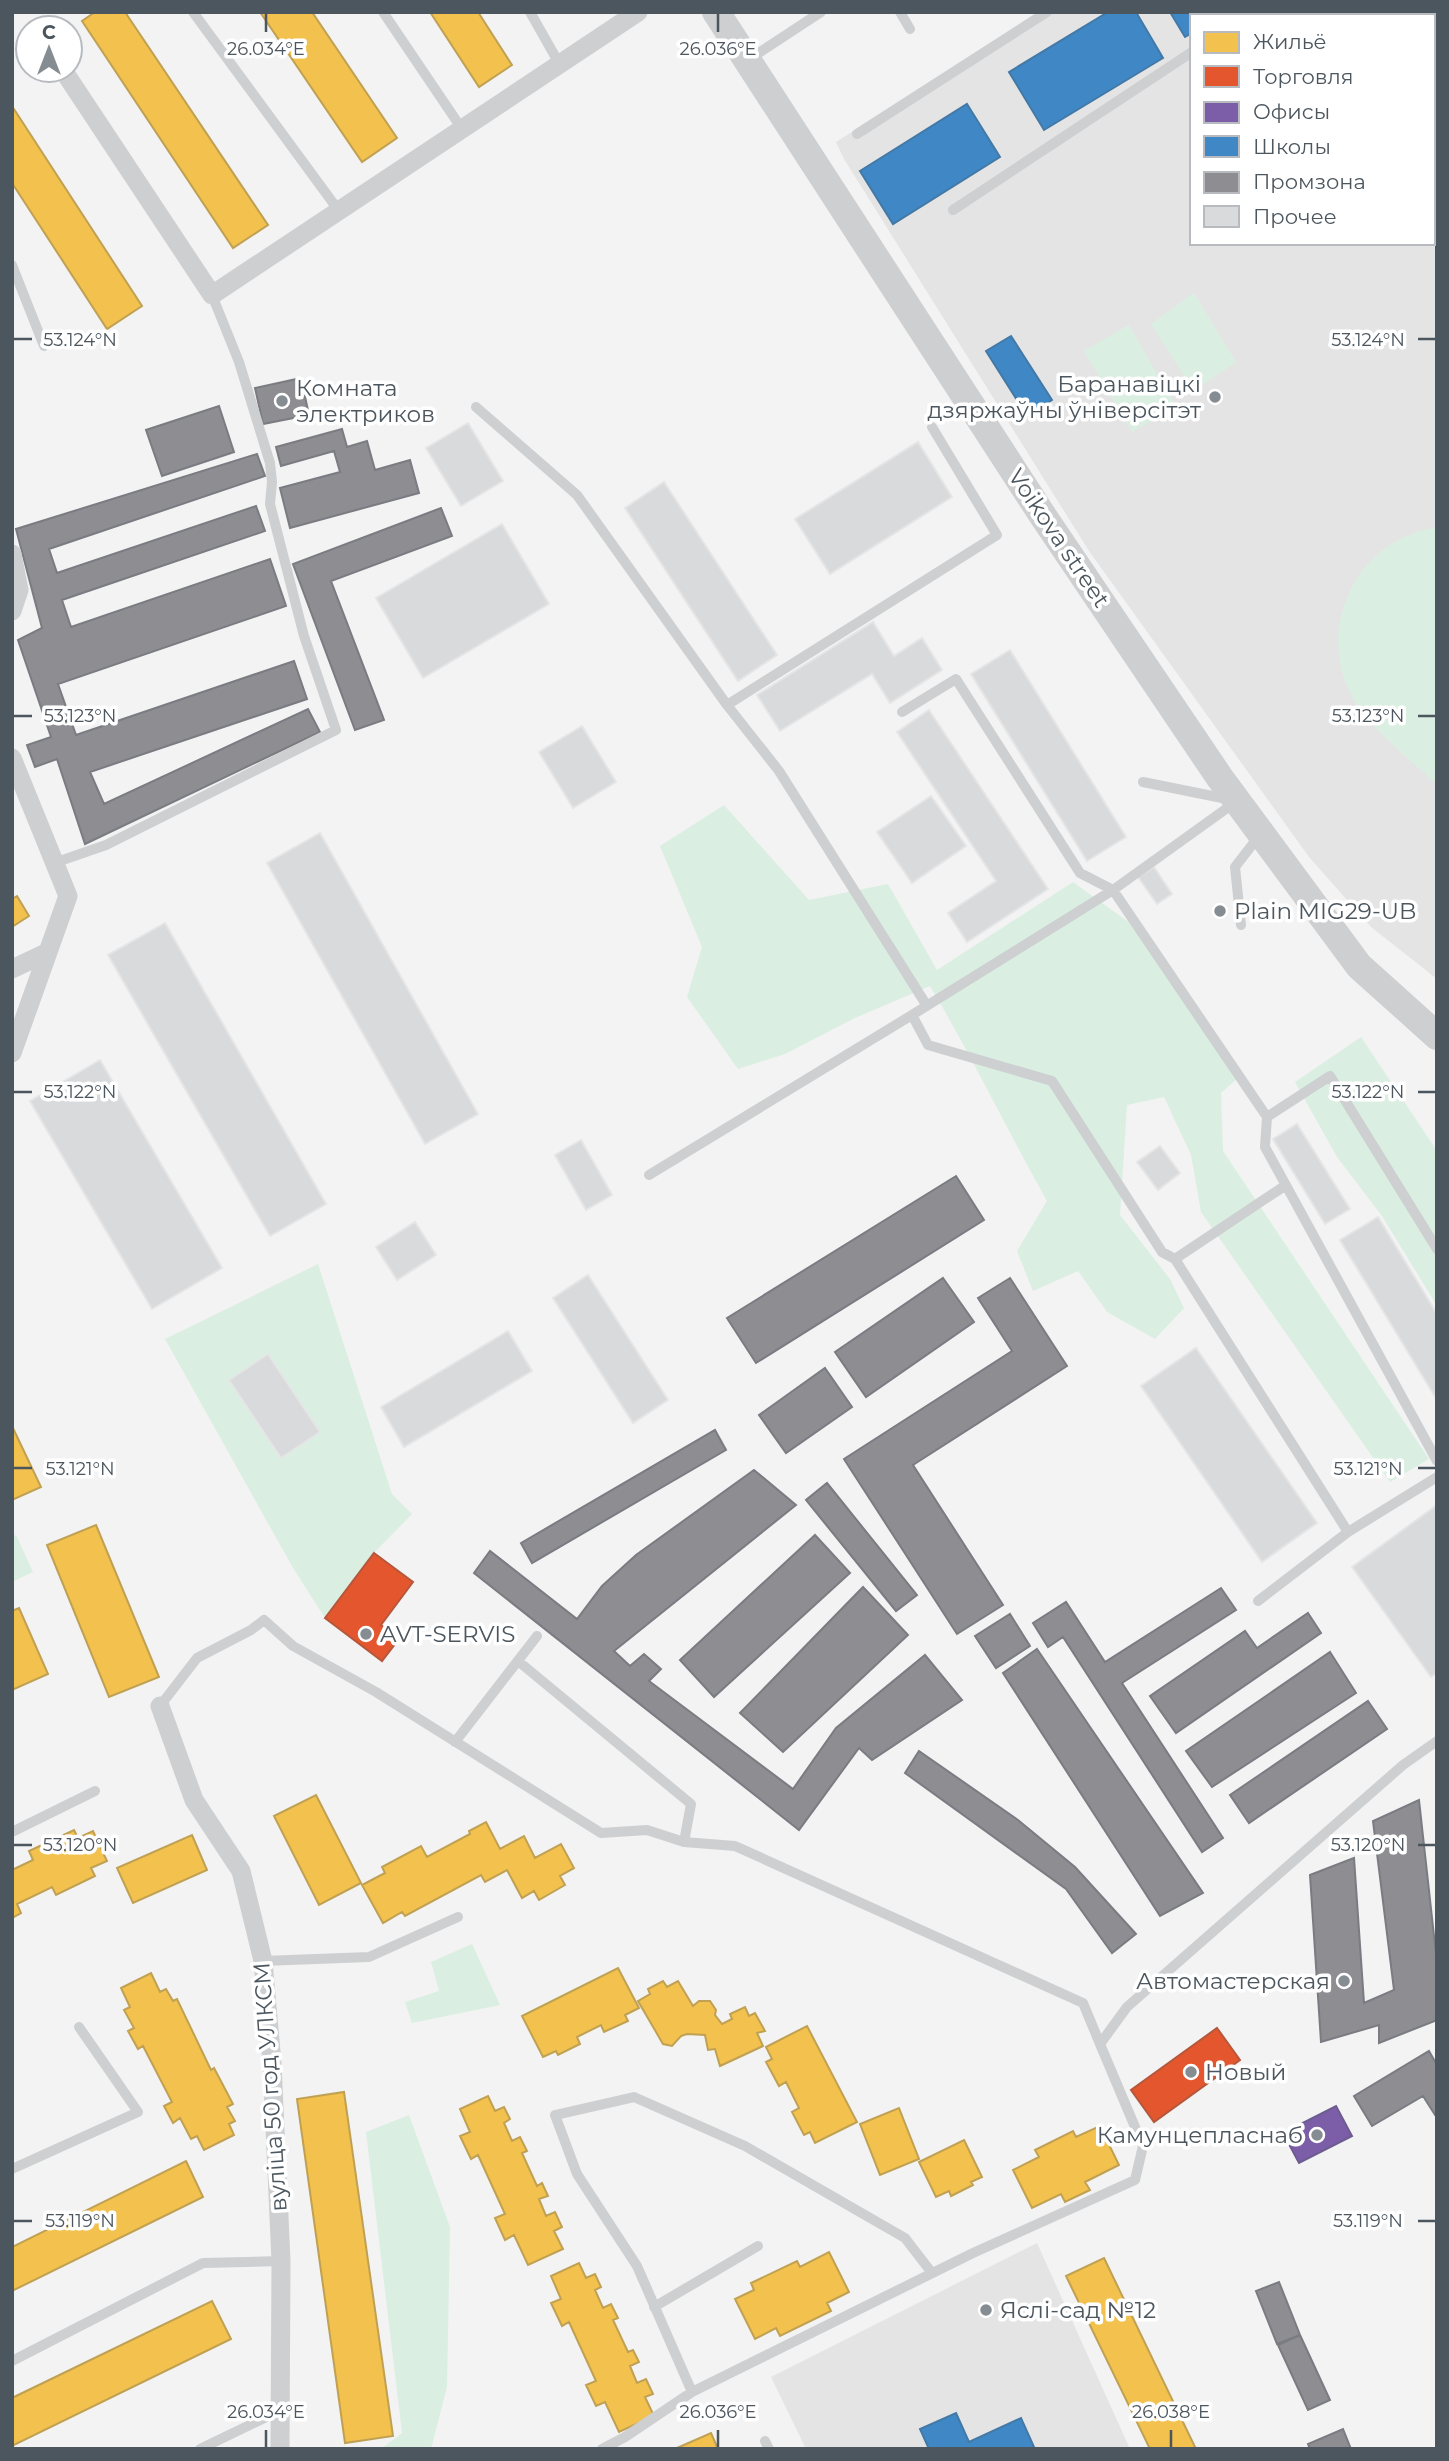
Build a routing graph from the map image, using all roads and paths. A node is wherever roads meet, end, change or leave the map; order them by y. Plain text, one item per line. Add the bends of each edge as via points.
1 (193, 12) edge
2 (383, 12) edge
3 (530, 12) edge
4 (638, 12) edge
5 (716, 12) edge
6 (821, 12) edge
7 (900, 12) edge
8 (1047, 12) edge
9 (910, 29) dead end
10 (1190, 53) edge
11 (748, 60) junction
12 (560, 65) junction
13 (72, 84) edge
14 (462, 130) junction
15 (857, 134) dead end
16 (953, 210) dead end
17 (339, 211) junction
18 (12, 265) edge
19 (212, 295) junction
20 (44, 346) dead end
21 (476, 407) dead end
22 (932, 427) dead end
23 (12, 554) edge
24 (16, 592) edge
25 (12, 611) edge
26 (727, 705) junction
27 (902, 712) dead end
28 (12, 758) edge
29 (1143, 782) dead end
30 (1237, 801) junction
31 (1262, 833) junction
32 (54, 863) junction
33 (1113, 890) junction
34 (1241, 925) dead end
35 (48, 952) junction
36 (12, 969) edge
37 (927, 1006) junction
38 (912, 1015) junction
39 (1437, 1036) edge
40 (12, 1053) edge
41 (1267, 1117) junction
42 (649, 1175) dead end
43 (1286, 1185) junction
44 (1437, 1249) edge
45 (1175, 1259) junction
46 (1437, 1461) edge
47 (1437, 1477) edge
48 (1348, 1532) junction
49 (1258, 1601) dead end
50 (537, 1636) dead end
51 (518, 1661) junction
52 (160, 1706) joint
53 (1437, 1741) edge
54 (455, 1742) junction
55 (94, 1791) dead end
56 (12, 1832) edge
57 (684, 1842) junction
58 (458, 1917) dead end
59 (263, 1961) junction
60 (79, 2027) dead end
61 (1100, 2044) junction
62 (12, 2169) edge
63 (758, 2246) dead end
64 (281, 2261) junction
65 (932, 2273) junction
66 (654, 2306) junction
67 (12, 2361) edge
68 (692, 2392) junction
69 (279, 2411) junction
70 (200, 2449) edge
71 (279, 2449) edge
72 (602, 2449) edge

1 - 17 lane
2 - 14 lane
3 - 12 lane
4 - 12 street
5 - 11 main road, Voikova street
6 - 11 lane
7 - 9 lane
8 - 15 lane
10 - 16 lane
11 - 30 main road, Voikova street via 1043,516
12 - 14 street
13 - 19 street
14 - 17 street
17 - 19 street
18 - 20 lane
19 - 32 lane via 239,362 270,463 270,504 304,636 336,730 106,845
21 - 26 lane via 577,495
22 - 26 lane via 996,535
23 - 24 street
24 - 25 street
26 - 37 lane via 779,771
27 - 33 lane via 956,678 1080,873
28 - 32 street
29 - 30 lane
30 - 31 main road, Voikova street
30 - 33 lane
31 - 34 lane via 1235,867
31 - 39 main road, Voikova street via 1359,966
32 - 35 street via 68,896
33 - 37 lane
33 - 41 lane
35 - 36 street
35 - 40 street
37 - 38 lane
38 - 42 lane
38 - 45 lane via 928,1045 1052,1081 1161,1252
41 - 43 lane via 1265,1147
41 - 44 lane via 1330,1076
43 - 45 lane
43 - 46 lane
45 - 48 lane
47 - 48 lane
48 - 49 lane
50 - 51 lane
51 - 54 lane
51 - 57 lane via 691,1804
52 - 54 lane via 197,1658 264,1620 293,1646
52 - 59 street, вуліца 50 год УЛКСМ via 194,1800 241,1871
53 - 61 lane via 1403,1765 1127,2007
54 - 57 lane via 601,1833 647,1830
55 - 56 lane
57 - 61 lane via 735,1846 1083,2003
58 - 59 lane via 369,1957
59 - 64 street, вуліца 50 год УЛКСМ
60 - 62 lane via 138,2112
61 - 65 lane via 1143,2146 1135,2180
63 - 66 lane
64 - 67 lane via 203,2263
64 - 69 street, вуліца 50 год УЛКСМ
65 - 66 lane via 905,2238 745,2146 634,2097 555,2115 577,2174 636,2266
65 - 68 lane
66 - 68 lane
68 - 72 lane
69 - 70 lane
69 - 71 street, вуліца 50 год УЛКСМ

